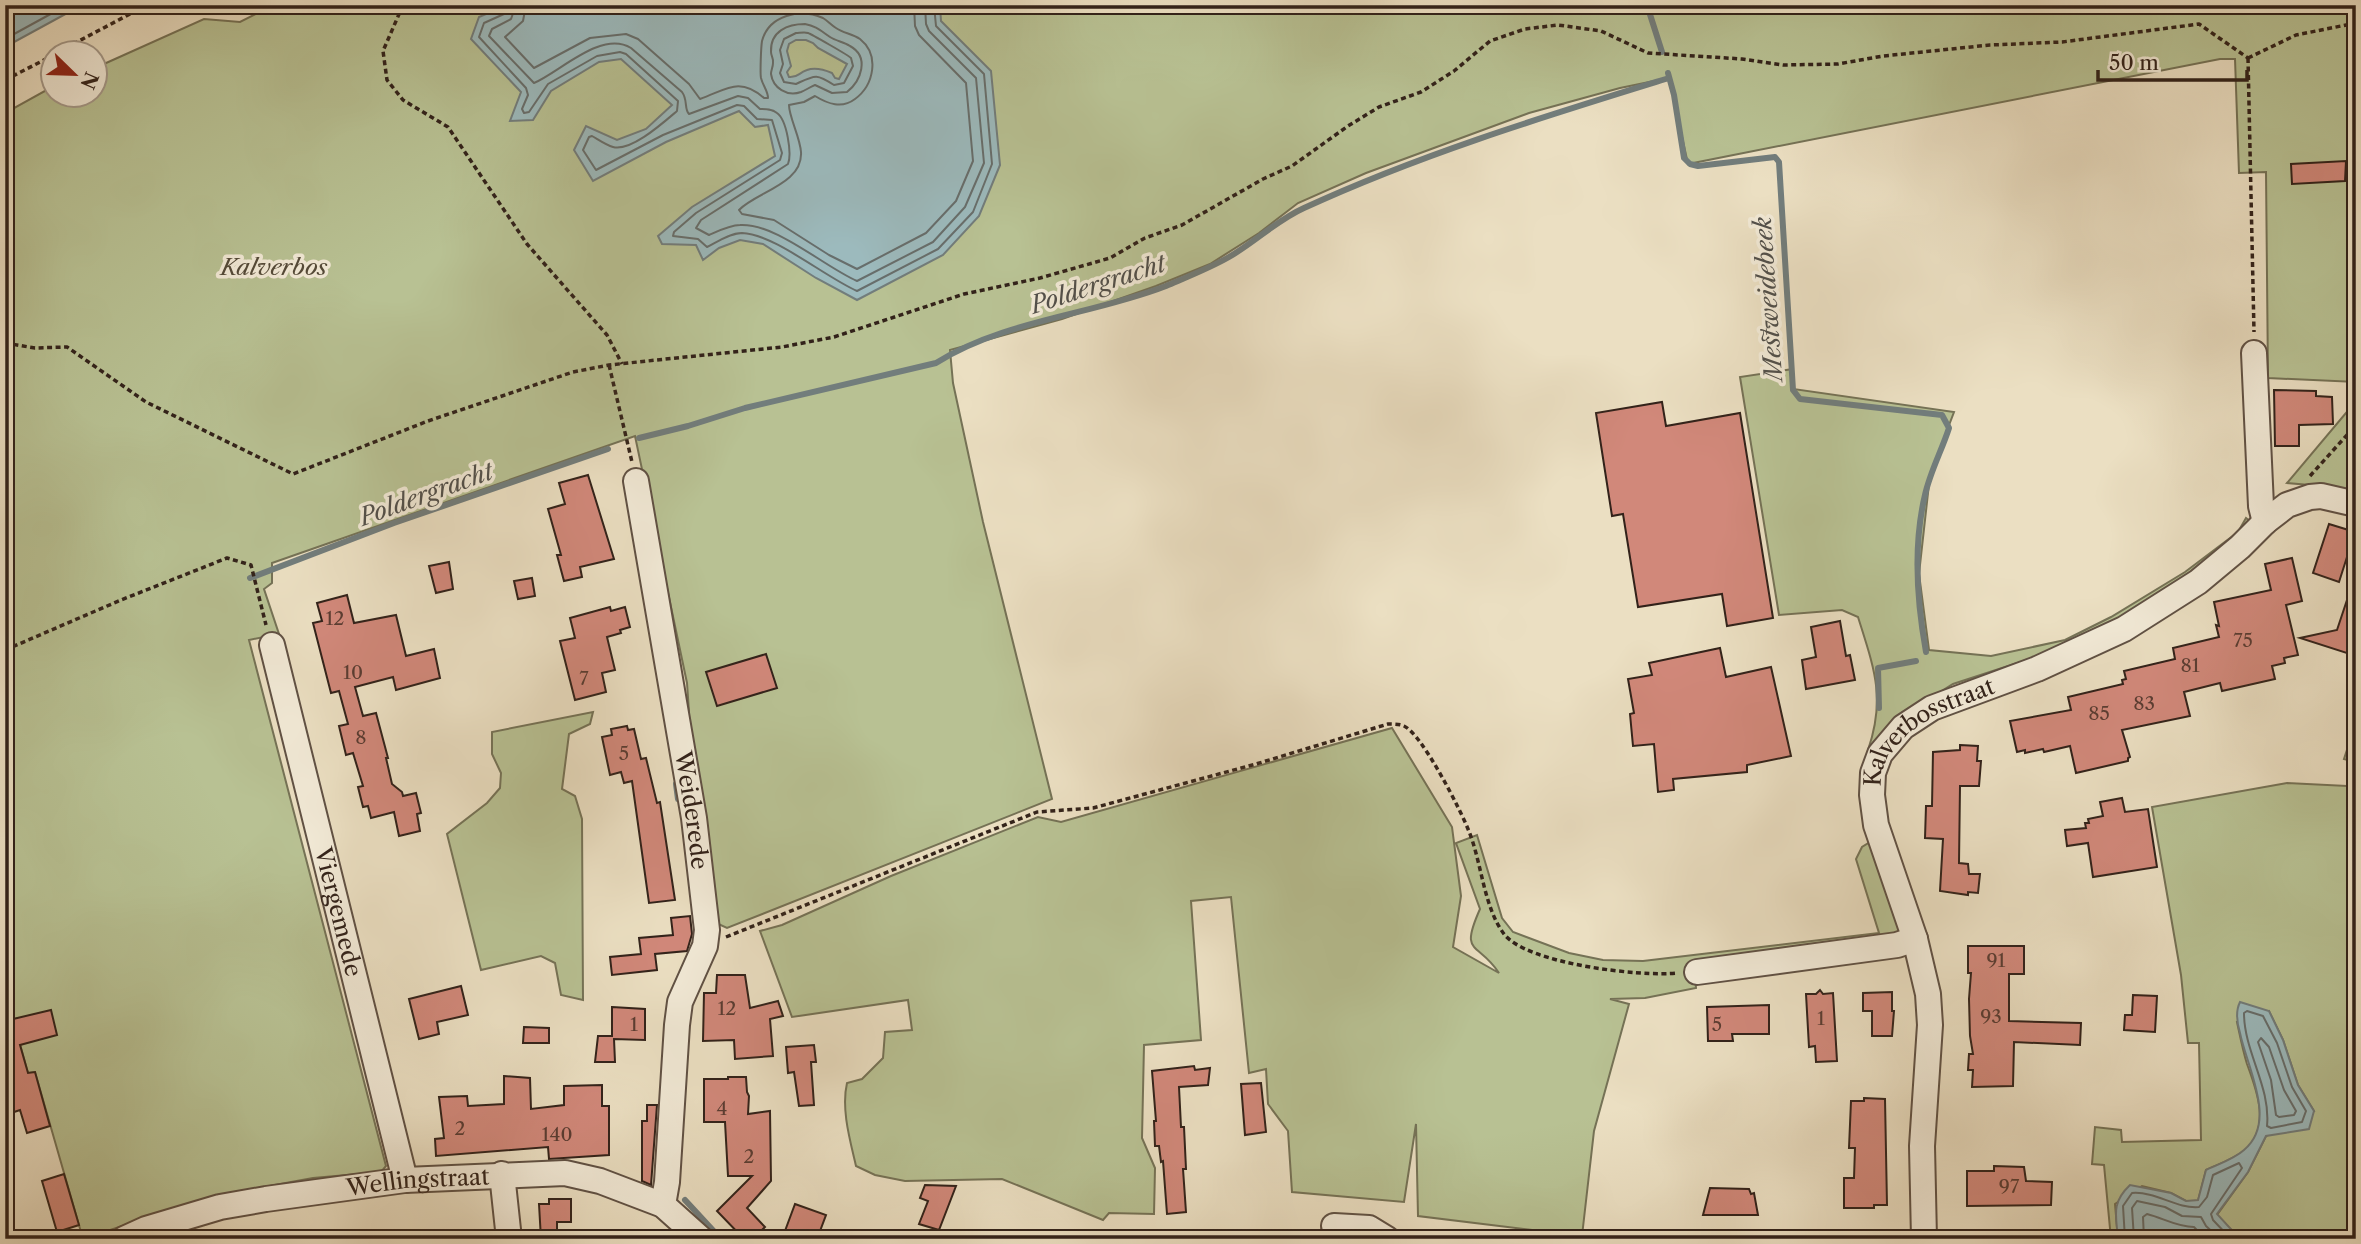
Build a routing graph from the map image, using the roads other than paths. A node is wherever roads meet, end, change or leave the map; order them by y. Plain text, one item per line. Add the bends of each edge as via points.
1 (2254, 353) road end
2 (636, 481) road end
3 (2356, 504) edge
4 (2265, 522) junction
5 (272, 645) road end
6 (1915, 939) junction
7 (1697, 972) road end
8 (502, 1174) junction
9 (405, 1180) junction
10 (663, 1205) junction
11 (1334, 1226) dead end
12 (124, 1239) edge
13 (509, 1239) edge
14 (701, 1239) edge
15 (1387, 1239) edge
16 (1924, 1239) edge

1 - 4 street
2 - 10 street, Weiderede via 694,818 707,930 705,946 680,1002
3 - 4 street, Kalverbosstraat via 2310,497 2287,505
4 - 6 street, Kalverbosstraat via 2198,582 2124,629 2037,669 1932,708 1903,727 1880,754 1873,773 1876,825
5 - 9 street, Viergemede
6 - 7 street
6 - 16 street, Kalverbosstraat via 1930,1025 1922,1146
8 - 9 street, Wellingstraat
8 - 10 street, Wellingstraat via 565,1173
8 - 13 street
9 - 12 street, Wellingstraat via 220,1207
10 - 14 street, Wellingstraat
11 - 15 street via 1369,1228

